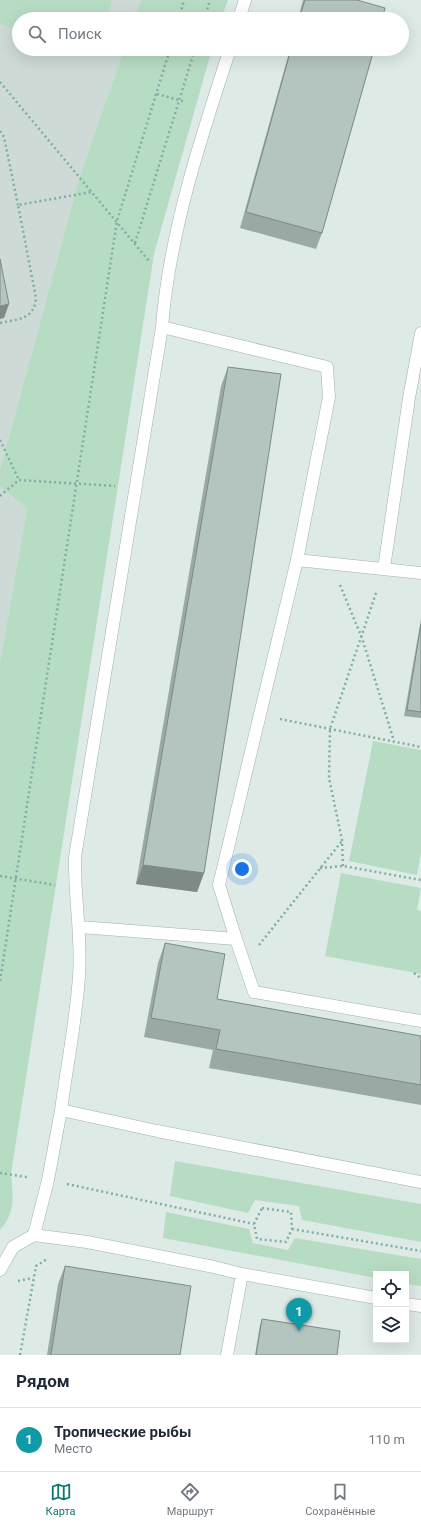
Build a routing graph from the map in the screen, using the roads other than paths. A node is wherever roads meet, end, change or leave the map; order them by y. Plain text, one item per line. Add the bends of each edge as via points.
1 (246, 0) edge
2 (242, 12) edge
3 (228, 56) edge
4 (162, 327) junction
5 (421, 333) edge
6 (297, 560) junction
7 (384, 568) junction
8 (421, 573) edge
9 (80, 927) junction
10 (236, 939) junction
11 (421, 1021) edge
12 (61, 1110) junction
13 (421, 1182) edge
14 (34, 1235) junction
15 (0, 1270) edge
16 (242, 1274) junction
17 (373, 1297) edge
18 (409, 1304) edge
19 (421, 1306) edge
20 (227, 1355) edge

1 - 2 lane
3 - 4 lane via 199,142 166,282
4 - 6 lane via 327,367 329,398
4 - 9 lane via 74,857 74,888
5 - 7 lane
6 - 7 lane
6 - 10 lane via 218,885
7 - 8 lane
9 - 10 lane
9 - 12 lane via 79,976
10 - 11 lane via 254,992
12 - 13 lane
12 - 14 lane via 48,1180
14 - 15 lane via 13,1247
14 - 16 lane via 94,1243 214,1266
16 - 17 lane
16 - 20 lane
18 - 19 lane

